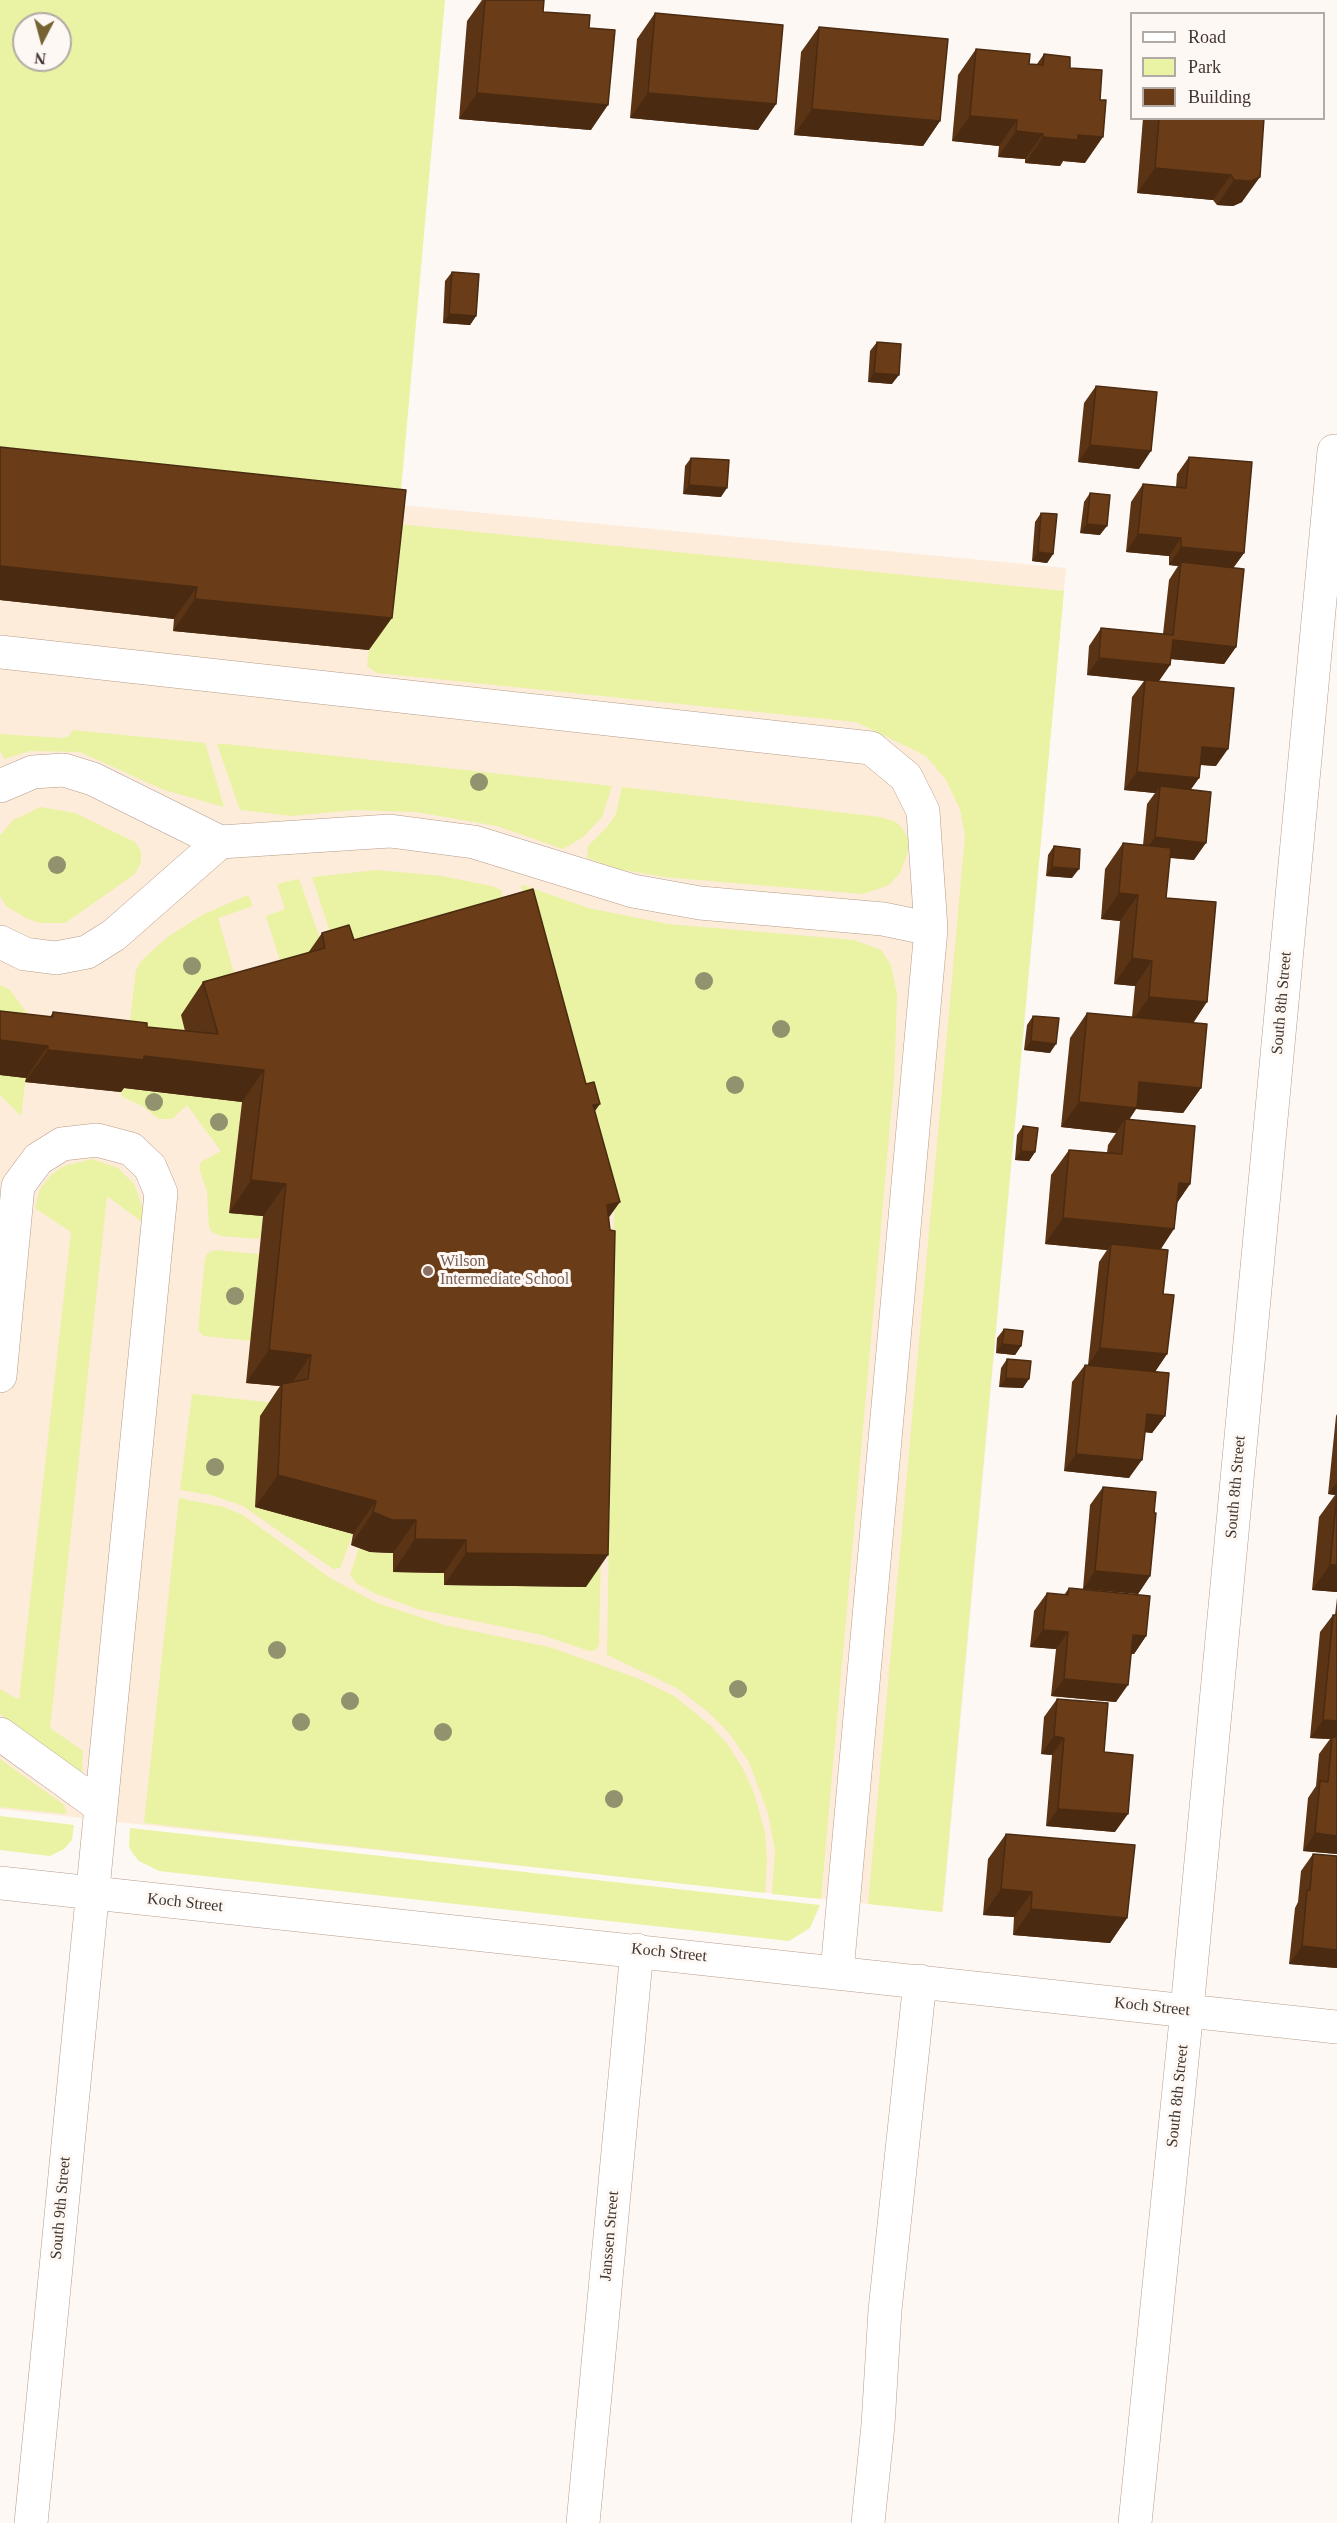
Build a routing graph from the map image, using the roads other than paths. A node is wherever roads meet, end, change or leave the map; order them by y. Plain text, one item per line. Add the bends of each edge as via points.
1 (1334, 451) dead end
2 (0, 652) edge
3 (0, 786) edge
4 (220, 842) junction
5 (931, 929) junction
6 (0, 942) edge
7 (0, 1376) edge
8 (0, 1734) edge
9 (100, 1806) junction
10 (0, 1883) edge
11 (91, 1893) junction
12 (637, 1950) junction
13 (837, 1972) junction
14 (920, 1981) junction
15 (1187, 2010) junction
16 (1337, 2027) edge
17 (31, 2523) edge
18 (583, 2523) edge
19 (868, 2523) edge
20 (1135, 2523) edge

1 - 15 street, South 8th Street
2 - 5 street via 871,748 906,777 923,811
3 - 4 street via 33,772 64,770 93,779
4 - 5 street via 390,831 474,842 633,891 700,903 883,919
4 - 6 street via 114,936 87,952 56,958 25,954
5 - 13 street
7 - 9 street, South 9th Street via 18,1186 38,1159 62,1144 97,1140 131,1149 150,1167 161,1193
8 - 9 street
9 - 11 street, South 9th Street
10 - 11 street, Koch Street
11 - 12 street, Koch Street
11 - 17 street, South 9th Street
12 - 13 street, Koch Street
12 - 18 street, Janssen Street
13 - 14 street, Koch Street
14 - 15 street, Koch Street
14 - 19 street via 885,2310
15 - 16 street, Koch Street
15 - 20 street, South 8th Street

